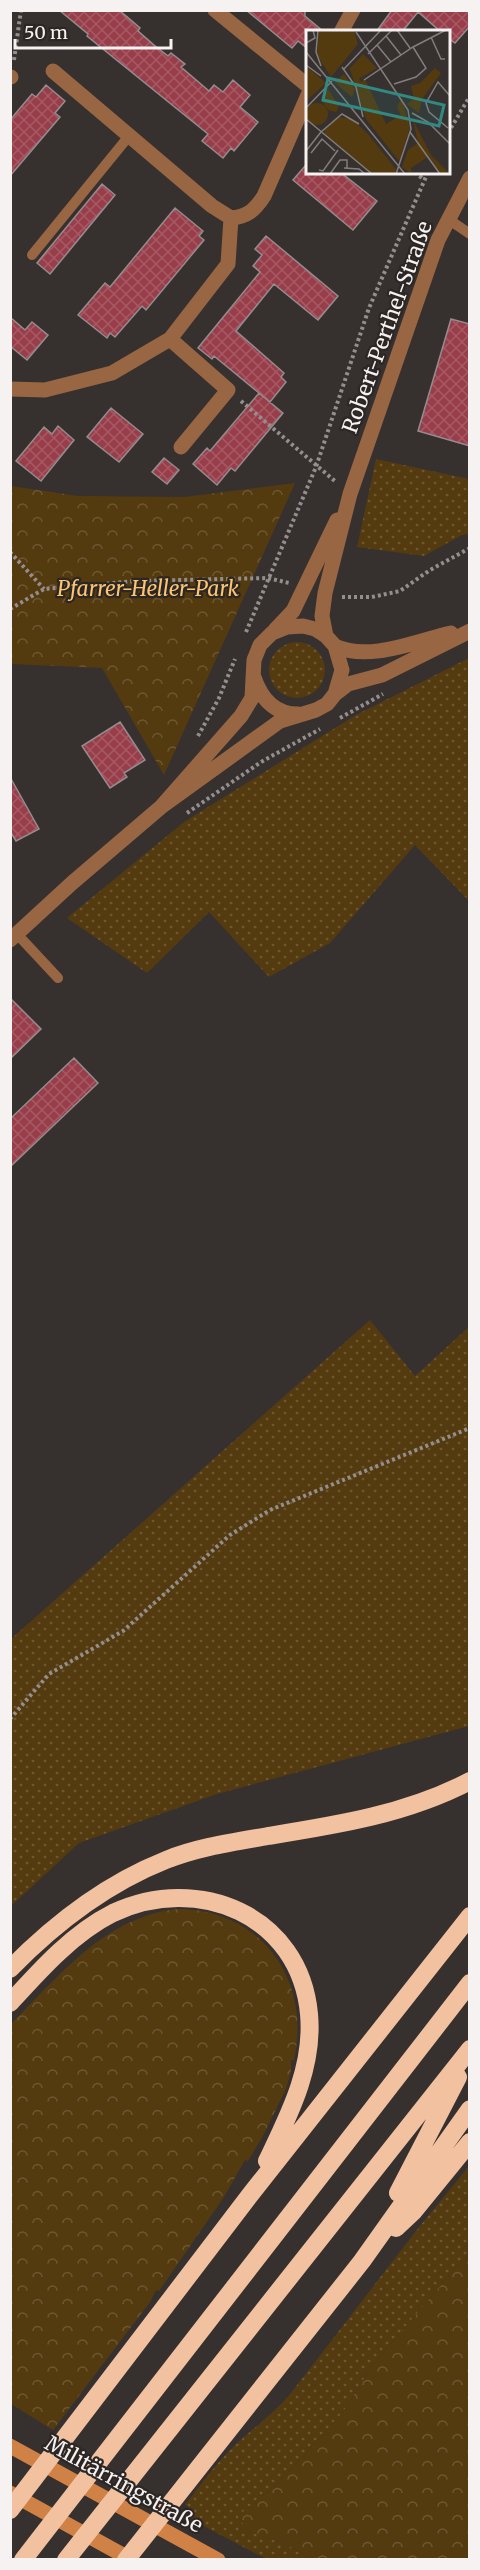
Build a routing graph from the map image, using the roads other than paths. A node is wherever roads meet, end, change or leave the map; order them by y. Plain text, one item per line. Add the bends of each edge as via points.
1 (215, 10) edge
2 (353, 10) edge
3 (342, 30) edge
4 (53, 71) dead end
5 (306, 84) edge
6 (306, 100) edge
7 (129, 136) junction
8 (470, 178) edge
9 (231, 218) junction
10 (448, 219) junction
11 (470, 234) edge
12 (32, 255) dead end
13 (170, 339) junction
14 (10, 389) edge
15 (181, 447) dead end
16 (350, 494) junction
17 (470, 630) edge
18 (272, 633) junction
19 (331, 641) junction
20 (253, 676) junction
21 (335, 694) junction
22 (304, 714) junction
23 (161, 807) junction
24 (14, 937) edge
25 (58, 978) dead end
26 (470, 1781) edge
27 (470, 1916) edge
28 (10, 1969) edge
29 (470, 1983) edge
30 (10, 2003) edge
31 (470, 2049) edge
32 (470, 2055) edge
33 (470, 2109) edge
34 (470, 2142) edge
35 (250, 2195) junction
36 (362, 2261) junction
37 (10, 2446) edge
38 (10, 2493) edge
39 (10, 2510) edge
40 (23, 2559) edge
41 (66, 2559) edge
42 (126, 2559) edge
43 (132, 2559) edge
44 (218, 2559) edge

1 - 5 street
2 - 3 street
4 - 7 street
6 - 9 street via 264,196 255,209
7 - 9 street
7 - 12 lane
8 - 10 street, Robert-Perthel-Straße
9 - 13 street via 228,264
10 - 11 lane
10 - 16 street, Robert-Perthel-Straße
13 - 14 street via 112,373 45,390
13 - 15 street via 228,390
16 - 18 street, Robert-Perthel-Straße via 293,610
16 - 19 street, Robert-Perthel-Straße via 322,616
17 - 19 street via 377,651 350,653
17 - 21 street via 382,675 348,684
18 - 19 street via 303,626 315,629
18 - 20 street via 260,645
19 - 21 street via 342,670
20 - 22 street via 269,704 279,711
20 - 23 street via 252,698 241,716
21 - 22 street via 321,707
22 - 23 street via 280,721
23 - 24 street
24 - 25 lane
26 - 28 highway via 392,1812 228,1843 167,1859 86,1904 52,1929
27 - 35 highway
29 - 40 highway
30 - 35 highway via 70,1942 99,1922 136,1905 166,1899 201,1899 255,1918 278,1940 296,1968 307,1998 309,2032 306,2066 292,2108
31 - 41 highway
32 - 36 highway
33 - 36 highway
34 - 36 highway via 413,2212
35 - 39 highway
36 - 42 highway
37 - 44 main road, Militärringstraße
38 - 43 main road

